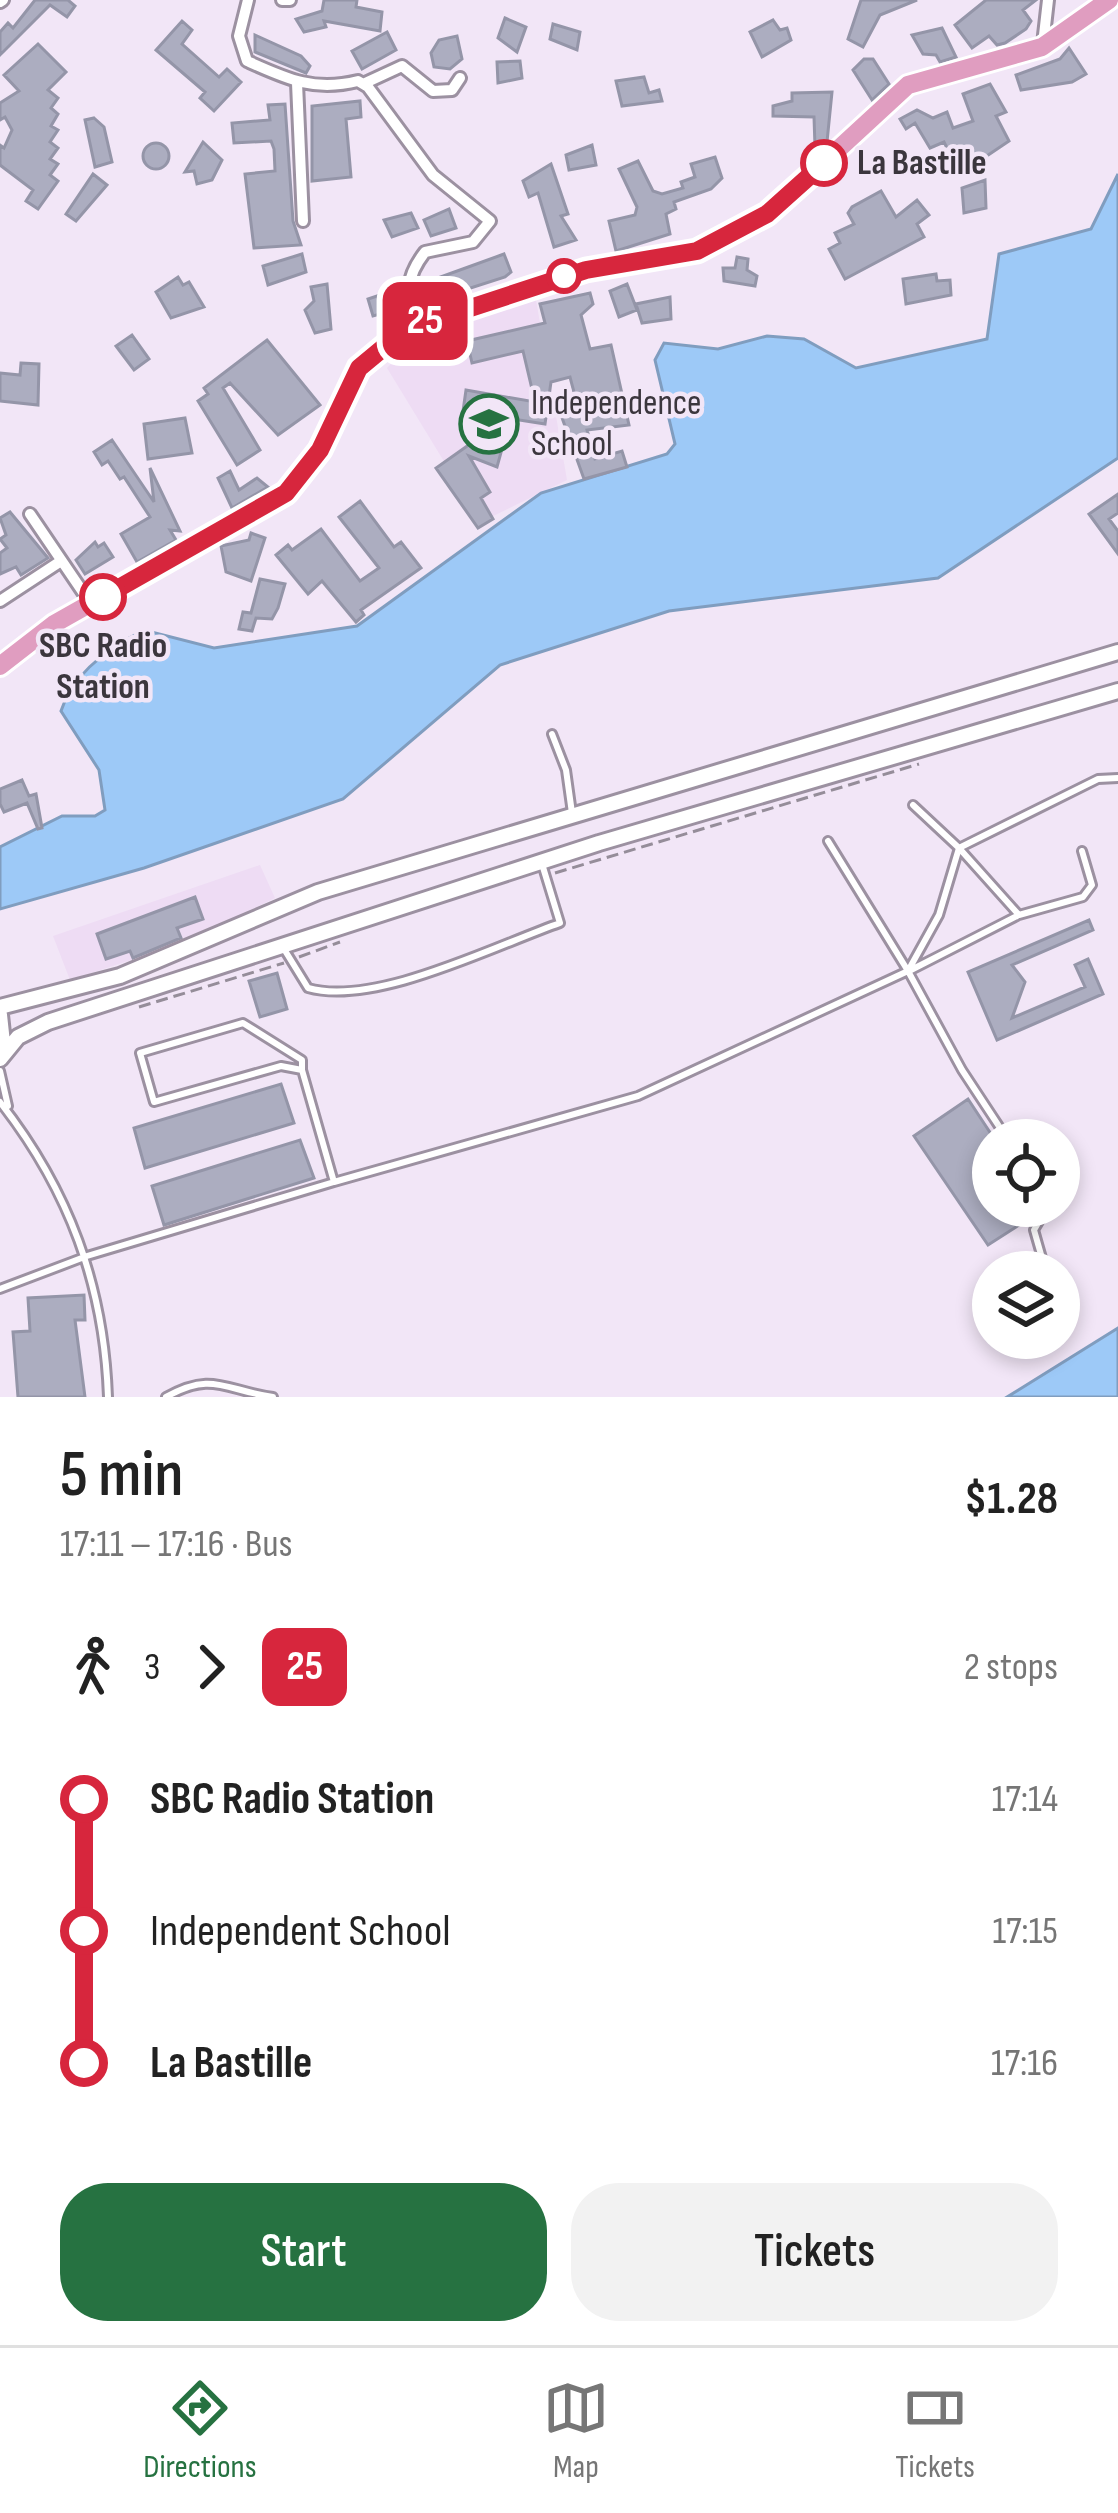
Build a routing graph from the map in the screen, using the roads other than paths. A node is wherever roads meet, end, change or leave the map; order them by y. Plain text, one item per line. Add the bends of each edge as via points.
1 (248, 0) edge
2 (1048, 0) edge
3 (1109, 0) edge
4 (1042, 46) junction
5 (460, 78) dead end
6 (297, 83) junction
7 (363, 84) junction
8 (303, 221) dead end
9 (417, 324) junction
10 (30, 514) dead end
11 (61, 561) junction
12 (0, 601) edge
13 (91, 604) junction
14 (1118, 652) edge
15 (0, 666) edge
16 (1118, 691) edge
17 (552, 734) dead end
18 (1118, 778) edge
19 (913, 806) dead end
20 (573, 816) junction
21 (828, 841) dead end
22 (959, 848) junction
23 (1082, 851) dead end
24 (543, 868) junction
25 (1019, 915) junction
26 (287, 953) junction
27 (908, 971) junction
28 (0, 1011) edge
29 (2, 1056) edge
30 (302, 1070) junction
31 (0, 1071) edge
32 (0, 1102) edge
33 (10, 1115) junction
34 (994, 1119) edge
35 (334, 1182) junction
36 (87, 1256) junction
37 (0, 1288) edge
38 (108, 1397) edge
39 (166, 1397) edge
40 (273, 1397) edge

1 - 6 street via 239,36 247,61
2 - 4 street
3 - 4 main road
4 - 9 main road via 908,85 767,214 697,251 586,270
5 - 7 street via 452,90 433,91 402,66
6 - 7 street
6 - 8 street
7 - 9 street via 433,176 490,220 473,242 425,252 408,274
9 - 13 main road via 359,368 320,450 286,493
10 - 11 street
11 - 12 street
11 - 13 street
13 - 15 main road
14 - 20 street
16 - 24 street
17 - 20 lane
18 - 22 lane via 1098,779
19 - 22 lane
20 - 28 street via 298,899 120,976
21 - 27 lane
22 - 25 lane
22 - 27 lane via 939,915
23 - 25 lane via 1091,885 1083,897
24 - 26 street
24 - 26 lane via 560,923 376,988 308,988
25 - 27 lane
26 - 29 street via 48,1022
27 - 34 lane
27 - 35 lane via 638,1096
28 - 29 street
30 - 30 lane via 281,1066 154,1102 140,1053 243,1023 302,1060
30 - 35 lane
31 - 33 lane
32 - 33 lane
33 - 36 lane via 68,1207
35 - 36 lane
36 - 37 lane
36 - 38 lane
39 - 40 lane via 208,1380

